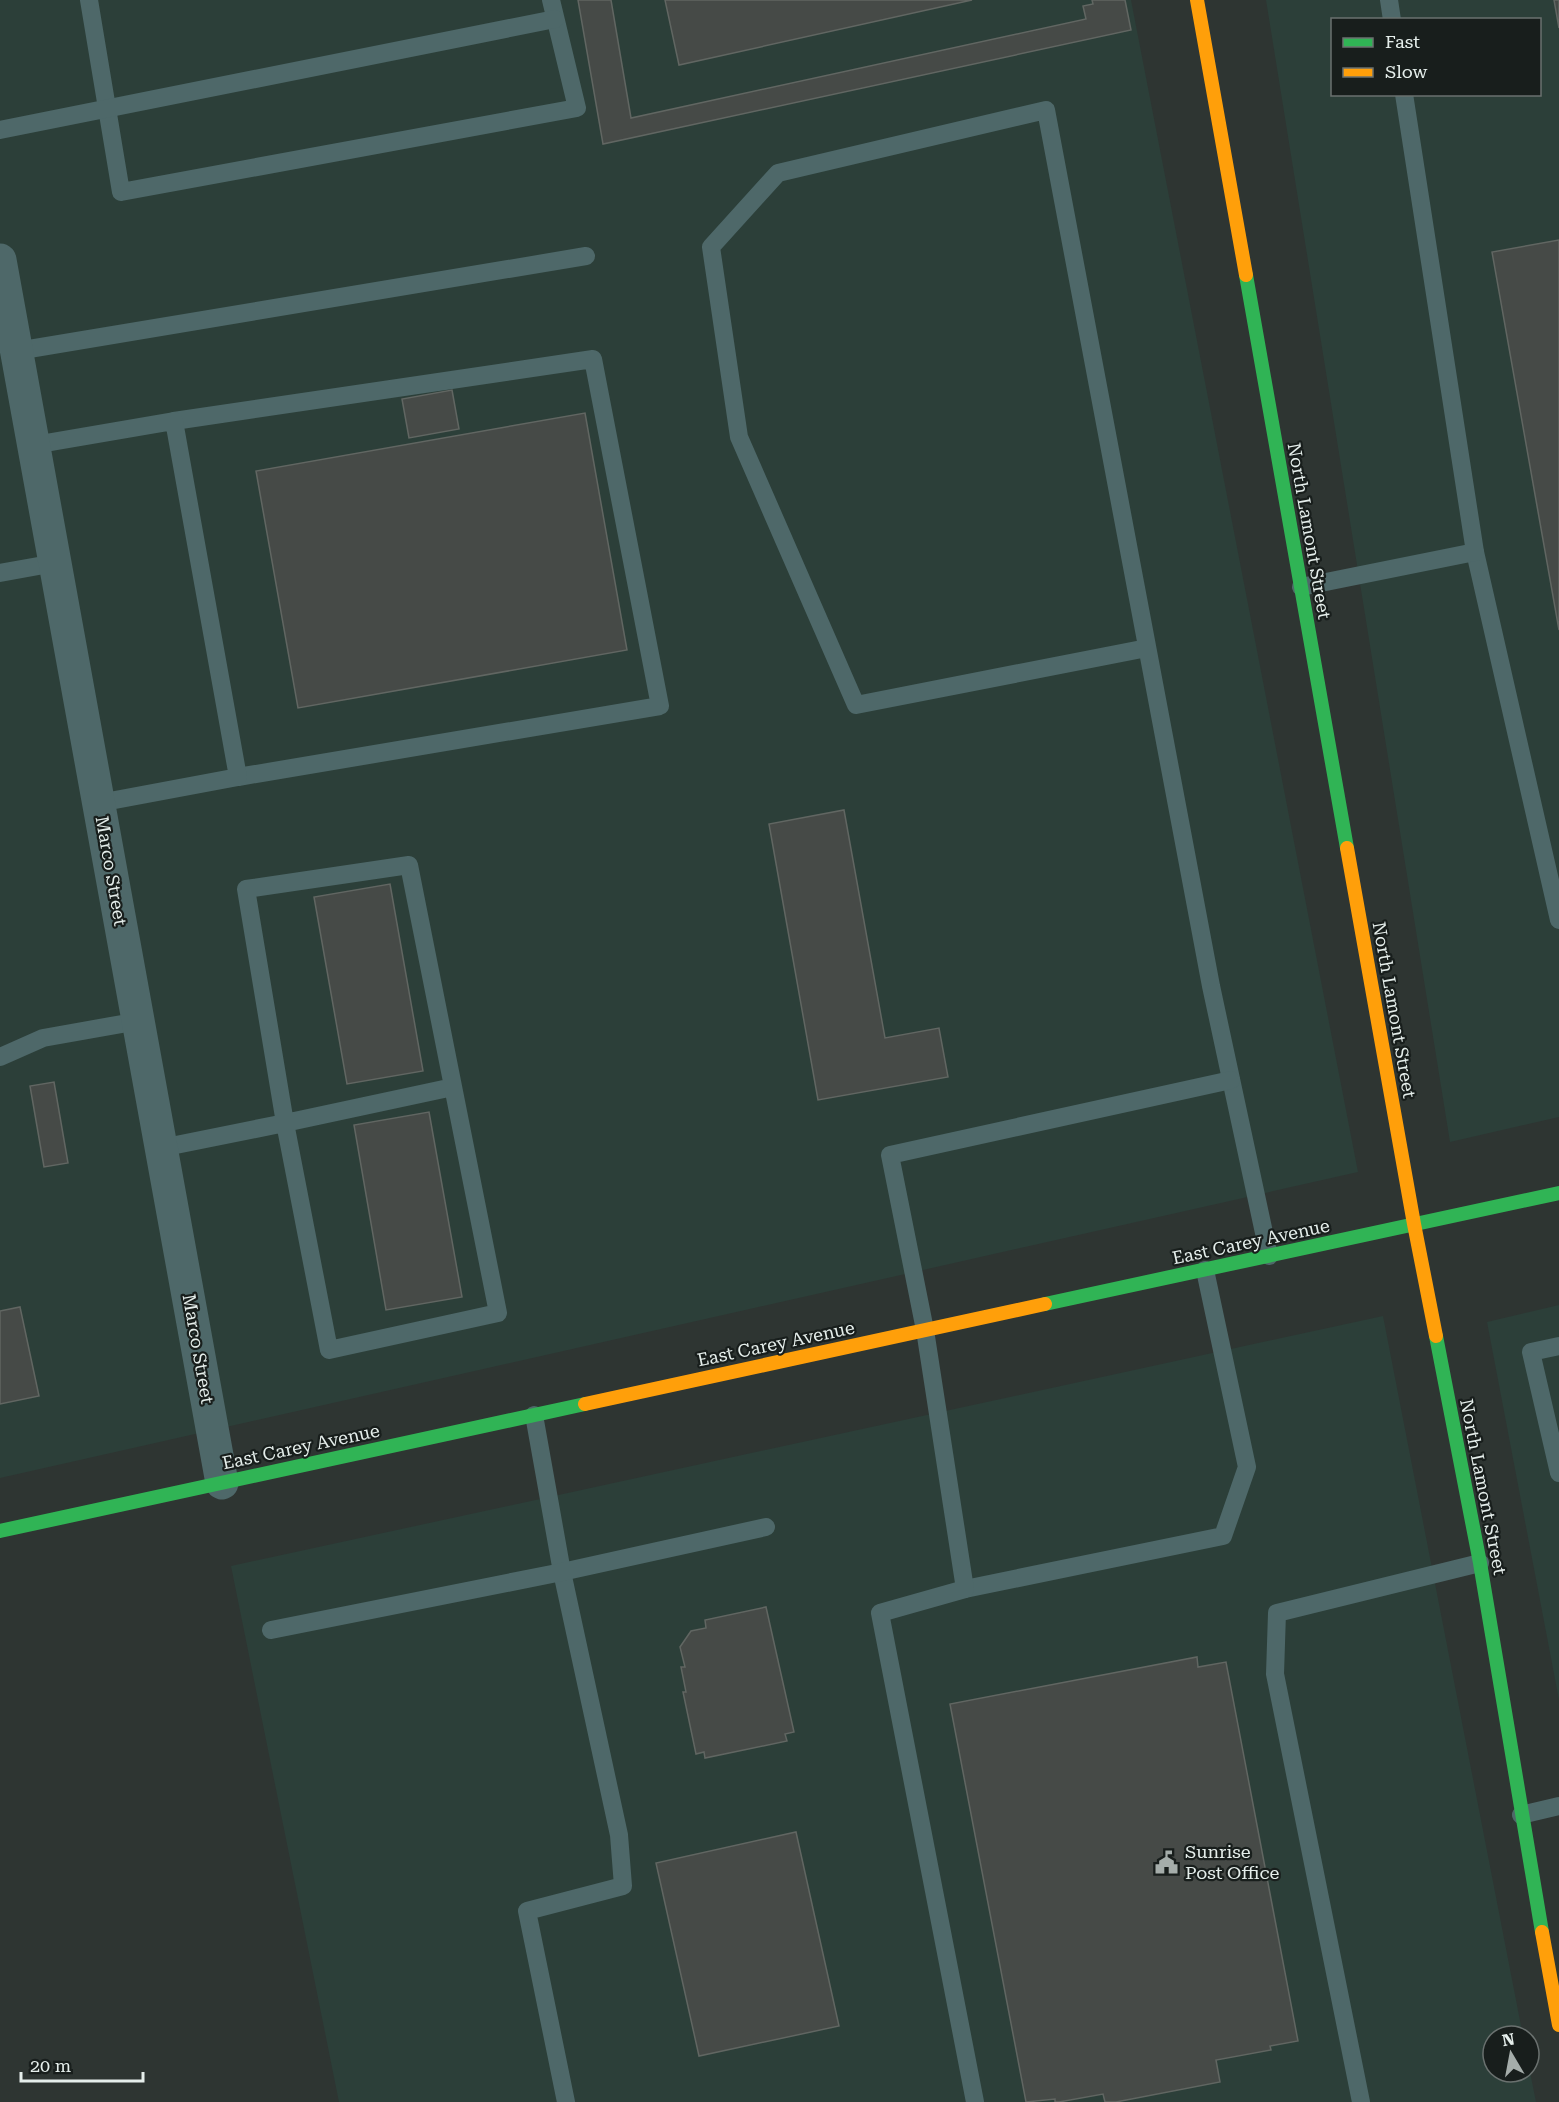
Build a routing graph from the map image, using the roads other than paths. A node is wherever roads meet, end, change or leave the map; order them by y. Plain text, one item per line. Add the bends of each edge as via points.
1 (88, 0) edge
2 (551, 0) edge
3 (1197, 0) edge
4 (1389, 0) edge
5 (1392, 18) edge
6 (555, 19) junction
7 (1404, 96) edge
8 (107, 108) junction
9 (0, 130) edge
10 (586, 256) dead end
11 (0, 260) edge
12 (17, 351) junction
13 (174, 420) junction
14 (34, 444) junction
15 (1475, 552) junction
16 (55, 563) junction
17 (0, 573) edge
18 (1301, 587) junction
19 (1148, 648) junction
20 (238, 777) junction
21 (99, 803) junction
22 (1559, 920) edge
23 (139, 1022) junction
24 (0, 1057) edge
25 (1231, 1080) junction
26 (453, 1087) junction
27 (285, 1123) junction
28 (161, 1148) junction
29 (1559, 1193) edge
30 (1414, 1224) junction
31 (1269, 1256) junction
32 (1205, 1270) junction
33 (925, 1330) junction
34 (1559, 1346) edge
35 (534, 1415) junction
36 (1559, 1473) edge
37 (222, 1483) junction
38 (766, 1527) dead end
39 (0, 1531) edge
40 (1480, 1563) junction
41 (562, 1572) junction
42 (965, 1589) junction
43 (272, 1630) dead end
44 (1559, 1806) edge
45 (1521, 1815) junction
46 (1559, 2025) edge
47 (566, 2102) edge
48 (975, 2102) edge
49 (1360, 2102) edge

1 - 8 lane
2 - 6 lane
3 - 18 street, North Lamont Street
4 - 5 lane
6 - 8 lane
6 - 8 lane via 577,108 121,192
7 - 15 lane
8 - 9 lane
10 - 12 lane
11 - 12 street, Marco Street
12 - 14 street, Marco Street
13 - 14 lane
13 - 20 lane
13 - 20 lane via 593,359 660,706
14 - 16 street, Marco Street
15 - 18 lane
15 - 22 lane
16 - 17 lane
16 - 21 street, Marco Street
18 - 30 street, North Lamont Street
19 - 19 lane via 1046,110 778,173 711,247 723,330 739,437 856,705
19 - 25 lane
20 - 21 lane
21 - 23 street, Marco Street
23 - 24 lane via 43,1038
23 - 28 street, Marco Street
25 - 31 lane
25 - 33 lane via 890,1155
26 - 27 lane
26 - 27 lane via 409,865 246,889
26 - 27 lane via 498,1313 329,1350
27 - 28 lane
28 - 37 street, Marco Street
29 - 30 street, East Carey Avenue
30 - 31 street, East Carey Avenue
30 - 40 street, North Lamont Street
31 - 32 street, East Carey Avenue
32 - 33 street, East Carey Avenue
32 - 42 lane via 1247,1467 1223,1536
33 - 35 street, East Carey Avenue
33 - 42 lane
34 - 36 lane via 1532,1352
35 - 37 street, East Carey Avenue
35 - 41 lane
37 - 39 street, East Carey Avenue
38 - 41 lane
40 - 45 street, North Lamont Street
40 - 49 lane via 1277,1613 1275,1674
41 - 43 lane
41 - 47 lane via 619,1835 623,1886 527,1911
42 - 48 lane via 880,1613
44 - 45 lane
45 - 46 street, North Lamont Street

